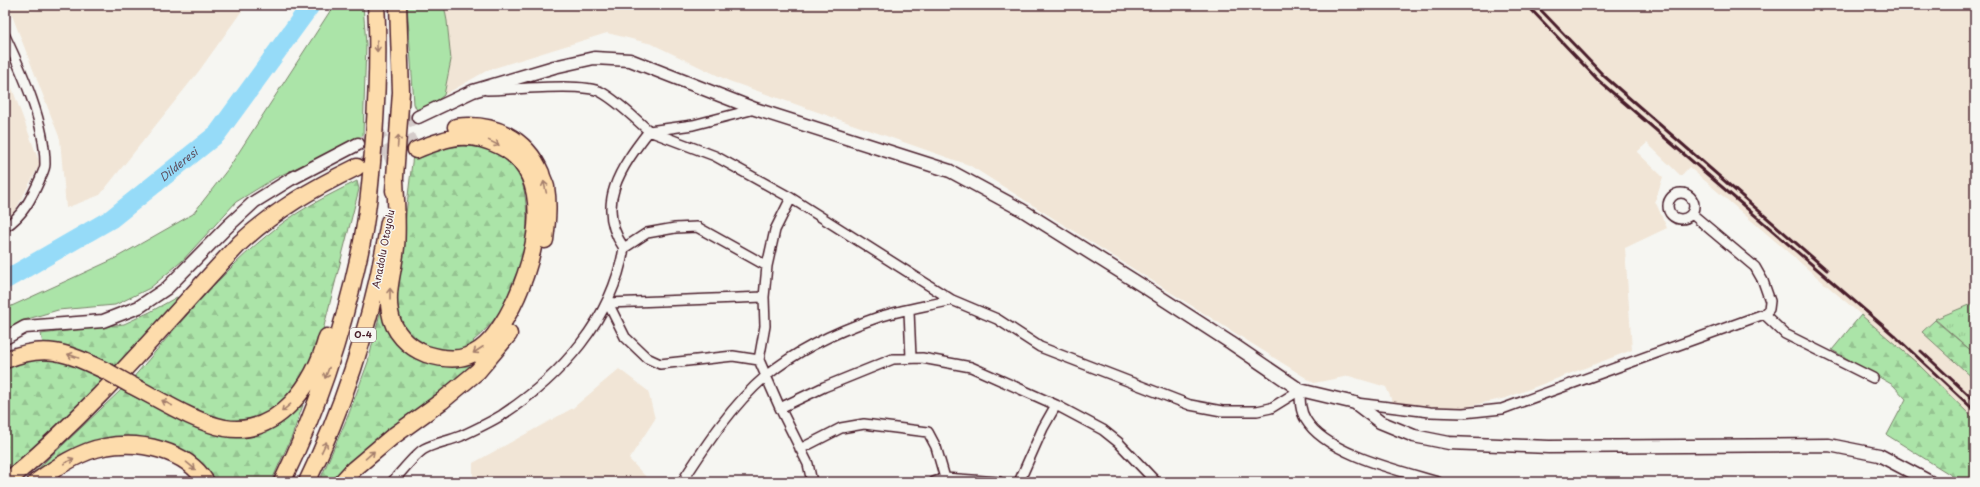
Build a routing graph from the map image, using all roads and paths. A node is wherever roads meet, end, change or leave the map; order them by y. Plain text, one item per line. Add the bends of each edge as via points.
1 (398, 5) edge
2 (376, 6) edge
3 (5, 36) edge
4 (474, 90) junction
5 (755, 109) junction
6 (418, 117) tunnel mouth
7 (649, 131) junction
8 (358, 144) tunnel mouth
9 (395, 180) junction
10 (370, 185) junction
11 (792, 198) junction
12 (1692, 214) dead end
13 (5, 227) edge
14 (624, 248) junction
15 (766, 266) junction
16 (764, 297) junction
17 (952, 300) junction
18 (608, 302) junction
19 (909, 311) junction
20 (1764, 314) junction
21 (5, 338) edge
22 (911, 358) junction
23 (5, 360) edge
24 (759, 360) junction
25 (766, 376) junction
26 (1873, 378) dead end
27 (1300, 390) junction
28 (1355, 403) junction
29 (1056, 404) junction
30 (780, 408) junction
31 (800, 449) junction
32 (945, 478) junction
33 (6, 482) edge
34 (17, 482) edge
35 (36, 482) edge
36 (206, 482) edge
37 (282, 482) edge
38 (307, 482) edge
39 (342, 482) edge
40 (392, 482) edge
41 (682, 482) edge
42 (812, 482) edge
43 (934, 482) edge
44 (999, 482) edge
45 (1019, 482) edge
46 (1156, 482) edge
47 (1438, 482) edge
48 (1930, 482) edge

9 -> 1 highway, Anadolu Otoyolu / O-4 via 401,92
2 -> 10 highway, O-4 via 378,85
3 - 13 street via 40,127 45,166 32,199 13,222
4 - 5 main road via 594,58 630,60
4 - 6 main road
4 - 7 street via 568,86 600,91
5 - 7 street via 693,125
5 - 27 main road via 950,171 1022,210 1140,284
7 - 11 street via 715,156
7 - 14 street via 619,174 611,195 610,218 618,240
8 - 21 main road via 291,179 254,202 167,288 140,307 103,321 25,327
38 -> 9 highway, Anadolu Otoyolu / O-4 via 330,433 380,276
39 -> 9 highway via 392,437 442,402 478,371 506,339 528,298 543,251 548,214 546,187 535,160 522,144 505,133 469,125 442,130 417,145 469,135 488,140 506,149 520,161 530,177 536,202 535,236 528,270 516,301 498,332 479,350 456,359 436,357 412,348 398,331 390,313 389,289 396,246
10 -> 23 highway, bridge via 323,352 311,378 297,398 285,410 264,422 247,428 225,428 201,420 72,355 45,351 21,353
10 -> 37 highway, O-4 via 359,255 331,364
11 - 15 street via 775,230
11 - 17 street
12 - 20 street via 1755,267 1770,301 1769,309
14 - 15 street via 647,233 697,227
14 - 18 street
15 - 16 street
16 - 18 street
16 - 24 street via 765,326
17 - 19 street
17 - 27 street via 997,319 1040,347 1190,405 1222,411 1257,411 1271,408
18 - 24 street via 625,337 647,358 660,364 733,356
18 - 40 street via 590,332 553,376 501,415 461,436 423,450
19 - 22 street
19 - 25 street via 876,318 836,334 783,363
20 - 26 street via 1785,334
20 - 28 street via 1502,408 1464,413
22 - 29 street via 971,367
22 - 30 street via 893,359
24 - 25 street
25 - 30 street
25 - 41 street via 752,389 708,443
27 - 28 main road
27 - 47 street via 1300,407 1305,420 1324,439 1363,459
28 - 48 main road via 1380,422 1414,436 1449,443 1549,448 1829,445 1879,455
29 - 45 street via 1042,428
29 - 46 street via 1103,430
30 - 31 street
31 - 32 street via 841,428 864,424 928,432 936,447
31 - 42 street via 808,464
32 - 43 street
32 - 44 street
33 - 34 highway via 83,413 240,243 262,223 294,200 357,172 266,229 243,250 86,418
35 -> 36 highway via 81,455 104,447 130,445 155,448 172,454 188,463

